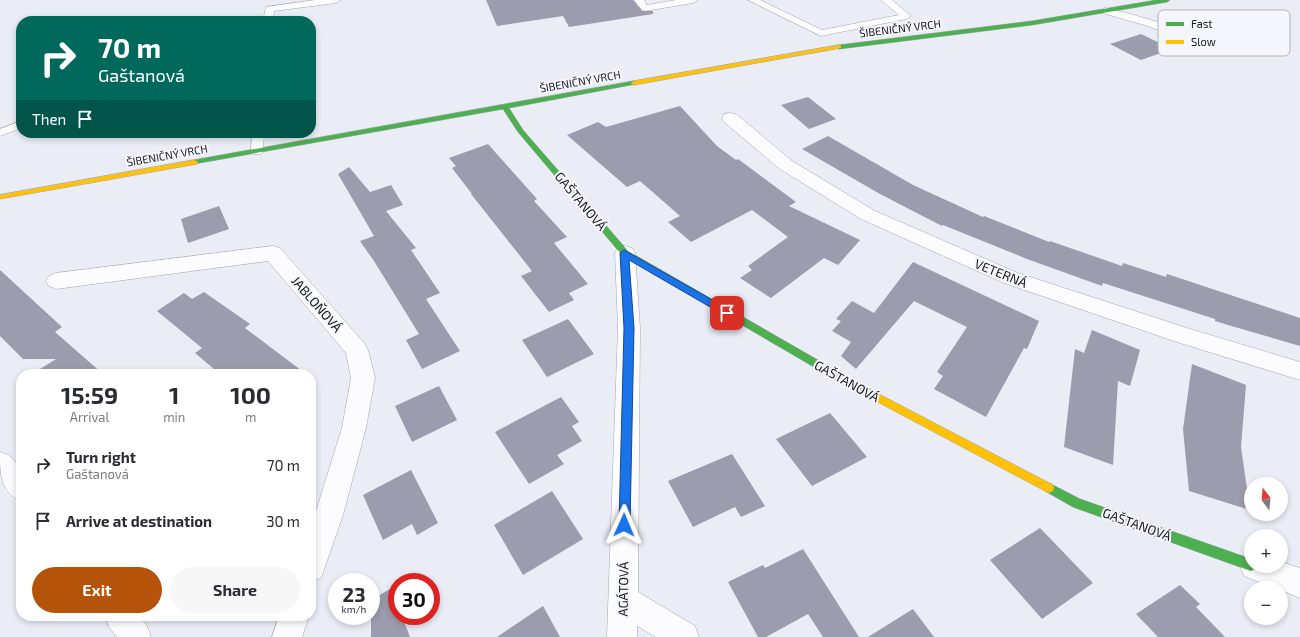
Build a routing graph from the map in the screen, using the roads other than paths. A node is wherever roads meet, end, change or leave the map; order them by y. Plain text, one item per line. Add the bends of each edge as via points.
1 (336, 0) edge
2 (639, 0) edge
3 (693, 0) edge
4 (753, 0) edge
5 (886, 0) edge
6 (1167, 0) edge
7 (1105, 11) junction
8 (268, 16) edge
9 (1158, 25) edge
10 (505, 107) junction
11 (730, 118) dead end
12 (16, 126) edge
13 (0, 133) edge
14 (257, 138) edge
15 (256, 151) junction
16 (0, 197) edge
17 (624, 253) junction
18 (56, 282) dead end
19 (1300, 371) edge
20 (0, 463) edge
21 (16, 483) edge
22 (316, 553) edge
23 (1244, 563) edge
24 (1272, 573) edge
25 (1300, 583) edge
26 (623, 600) junction
27 (124, 621) edge
28 (292, 621) edge
29 (136, 637) edge
30 (287, 637) edge
31 (622, 637) edge
32 (684, 637) edge

1 - 8 lane via 269,9
2 - 3 lane via 645,8
4 - 5 lane via 821,32 906,16
6 - 7 street, ŠIBENIČNÝ VRCH
7 - 9 lane
7 - 10 street, ŠIBENIČNÝ VRCH via 1032,23 810,51
10 - 15 street, ŠIBENIČNÝ VRCH
10 - 17 street, GAŠTANOVÁ via 520,131
11 - 19 street, VETERNÁ via 786,164 868,215 1011,278
12 - 13 lane
14 - 15 lane
15 - 16 street, ŠIBENIČNÝ VRCH
17 - 23 street, GAŠTANOVÁ via 840,378 1077,503
17 - 26 street, AGÁTOVÁ via 629,328
18 - 22 street, JABLOŇOVÁ via 273,253 357,350 363,378 354,428
20 - 21 street
24 - 25 street, GAŠTANOVÁ
26 - 31 street, AGÁTOVÁ
26 - 32 street
27 - 29 street
28 - 30 street

